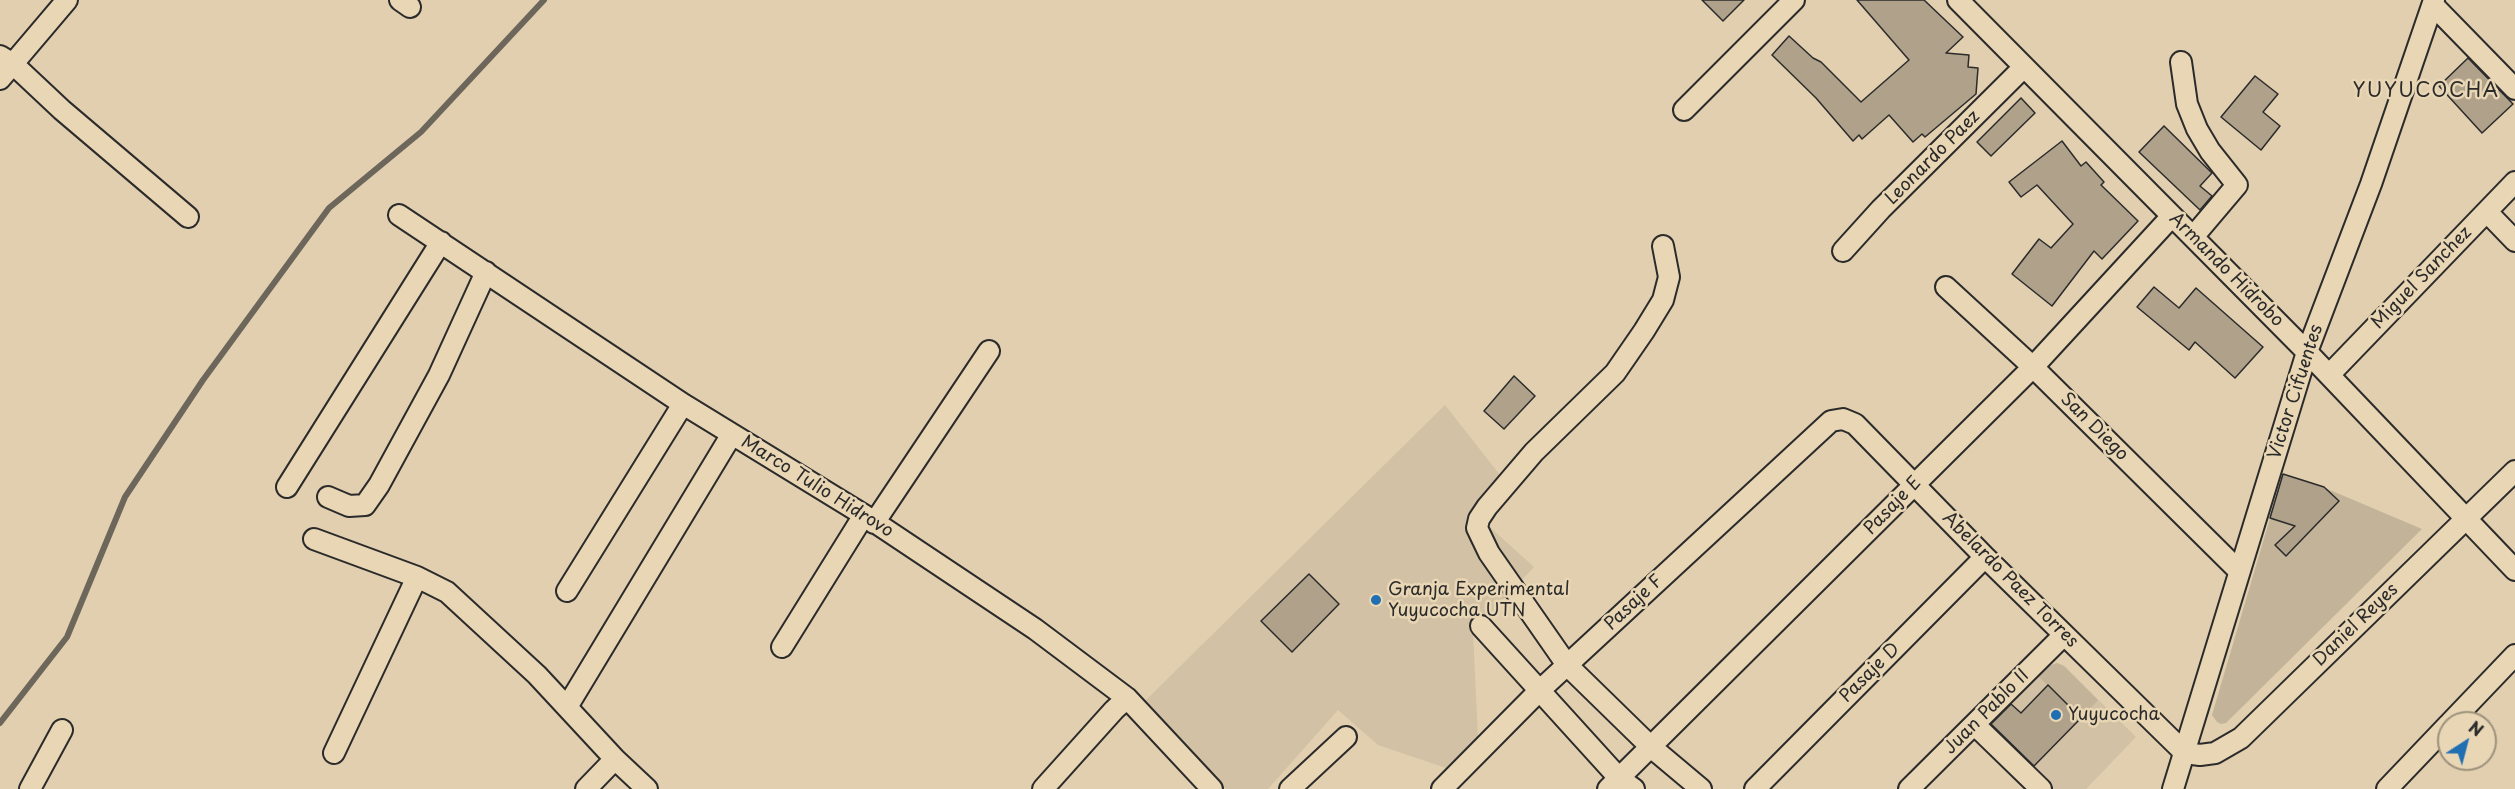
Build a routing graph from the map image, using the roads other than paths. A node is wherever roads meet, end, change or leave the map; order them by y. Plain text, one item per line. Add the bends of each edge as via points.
1 (67, 0) edge
2 (1794, 0) edge
3 (1958, 0) edge
4 (2433, 3) edge
5 (2181, 62) dead end
6 (4, 66) edge
7 (2024, 67) junction
8 (2515, 89) edge
9 (1684, 110) dead end
10 (2515, 182) edge
11 (2487, 212) junction
12 (399, 215) dead end
13 (2172, 216) junction
14 (188, 217) dead end
15 (2193, 237) junction
16 (2515, 241) edge
17 (441, 242) junction
18 (1663, 246) dead end
19 (1843, 251) dead end
20 (486, 272) junction
21 (1946, 287) dead end
22 (989, 351) dead end
23 (2307, 352) junction
24 (2033, 367) junction
25 (2329, 375) junction
26 (683, 404) junction
27 (1831, 421) joint
28 (732, 434) junction
29 (2515, 471) edge
30 (1914, 484) junction
31 (287, 487) dead end
32 (328, 497) dead end
33 (869, 519) junction
34 (2466, 519) junction
35 (314, 539) dead end
36 (1985, 557) junction
37 (2238, 570) junction
38 (2515, 570) edge
39 (417, 577) junction
40 (567, 591) dead end
41 (1481, 626) dead end
42 (2064, 635) junction
43 (782, 647) dead end
44 (2515, 655) edge
45 (1567, 665) junction
46 (1539, 691) junction
47 (1127, 698) junction
48 (567, 707) junction
49 (2462, 711) edge
50 (1975, 725) junction
51 (62, 730) dead end
52 (1346, 737) dead end
53 (2437, 737) edge
54 (1651, 747) junction
55 (334, 753) dead end
56 (2185, 753) junction
57 (615, 759) junction
58 (1620, 785) edge
59 (30, 789) edge
60 (586, 789) edge
61 (647, 789) edge
62 (1043, 789) edge
63 (1212, 789) edge
64 (1290, 789) edge
65 (1442, 789) edge
66 (1701, 789) edge
67 (1755, 789) edge
68 (1910, 789) edge
69 (2041, 789) edge
70 (2173, 789) edge
71 (2387, 789) edge

1 - 6 street
2 - 9 street
3 - 7 street, Armando Hidrobo
4 - 8 street
4 - 23 street, Victor Cifuentes
5 - 15 street via 2187,104 2197,129 2237,185
6 - 14 street via 63,110
7 - 13 street, Armando Hidrobo
7 - 19 street, Leonardo Paez
10 - 11 street, Miguel Sanchez
11 - 16 street
11 - 25 street, Miguel Sanchez
12 - 17 street, Marco Tulio Hidrovo
13 - 15 street, Armando Hidrobo
13 - 24 street, Pasaje E
15 - 23 street, Armando Hidrobo
17 - 20 street, Marco Tulio Hidrovo
17 - 31 street
18 - 45 street via 1670,277 1663,300 1644,332 1615,373 1534,452 1479,519 1479,535 1489,553
20 - 26 street, Marco Tulio Hidrovo
20 - 32 street via 439,375 379,485 364,505 349,506
21 - 24 street, San Diego
22 - 33 street
23 - 25 street, Armando Hidrobo
23 - 37 street, Victor Cifuentes
24 - 30 street, Pasaje E
24 - 37 street, San Diego
25 - 34 street, Armando Hidrobo
26 - 28 street, Marco Tulio Hidrovo
26 - 40 street
27 - 30 street, Abelardo Paez Torres via 1842,418 1854,424
27 - 45 street, Pasaje F
28 - 33 street, Marco Tulio Hidrovo
28 - 48 street
29 - 34 street, Daniel Reyes
30 - 36 street, Abelardo Paez Torres
30 - 54 street, Pasaje E
33 - 43 street
33 - 47 street, Marco Tulio Hidrovo via 1035,629
34 - 38 street, Armando Hidrobo
34 - 56 street, Daniel Reyes via 2241,738 2215,753
35 - 39 street
36 - 42 street, Abelardo Paez Torres
36 - 67 street, Pasaje D
37 - 56 street, Victor Cifuentes
39 - 48 street via 447,592
39 - 55 street
41 - 46 street
42 - 50 street, Juan Pablo II
42 - 56 street, Abelardo Paez Torres
44 - 49 street
45 - 46 street, Pasaje F
45 - 54 street
46 - 58 street
46 - 65 street, Pasaje F
47 - 62 street
47 - 63 street, Marco Tulio Hidrovo
48 - 57 street
50 - 68 street, Juan Pablo II
50 - 69 street
51 - 59 street
52 - 64 street
53 - 71 street
54 - 58 street, Pasaje E
54 - 66 street
56 - 70 street, Victor Cifuentes
57 - 60 street
57 - 61 street

